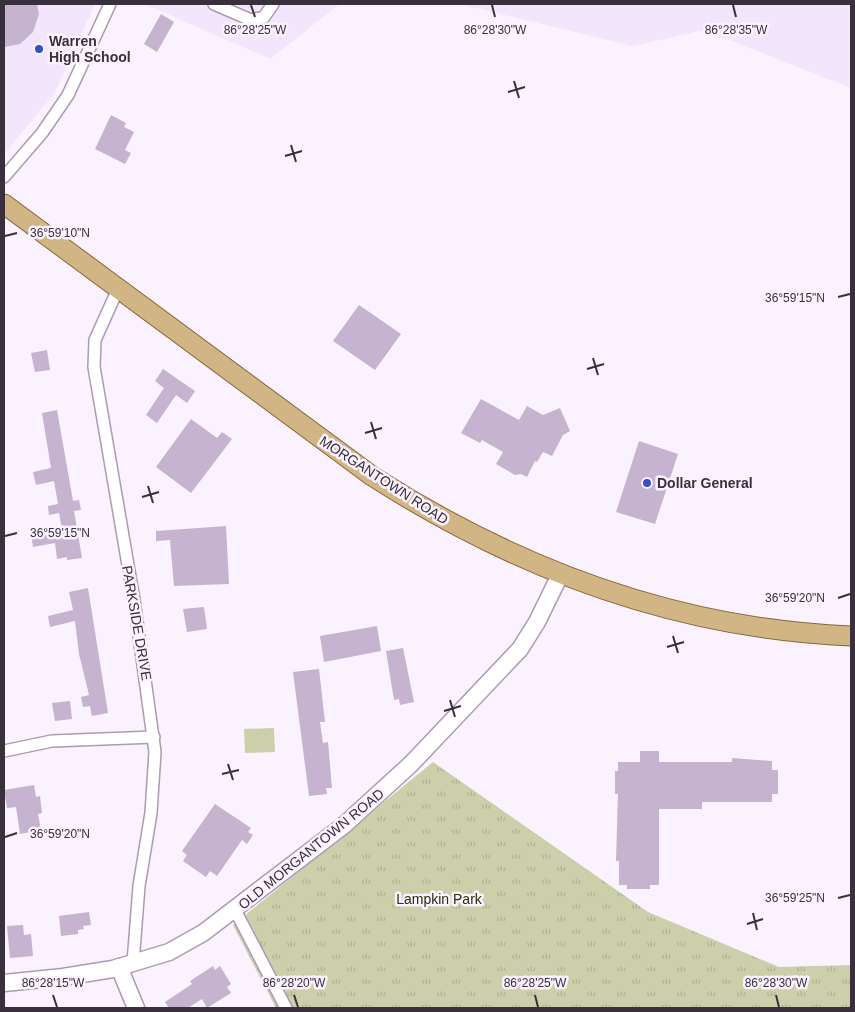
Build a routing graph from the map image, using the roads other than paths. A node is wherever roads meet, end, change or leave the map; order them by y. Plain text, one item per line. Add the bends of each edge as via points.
1 (110, 4) edge
2 (214, 4) edge
3 (273, 4) edge
4 (4, 177) edge
5 (4, 204) edge
6 (118, 289) junction
7 (560, 575) junction
8 (851, 636) edge
9 (154, 737) junction
10 (4, 751) edge
11 (235, 910) junction
12 (126, 965) junction
13 (4, 983) edge
14 (136, 1008) edge
15 (286, 1008) edge

1 - 4 street via 64,101 42,133
2 - 3 street via 251,20 264,16
5 - 6 main road, MORGANTOWN ROAD
6 - 7 main road, MORGANTOWN ROAD via 386,485 485,542
6 - 9 street, PARKSIDE DRIVE via 97,332 93,358
7 - 8 main road, MORGANTOWN ROAD via 622,596 722,620
7 - 11 street, OLD MORGANTOWN ROAD via 520,649 443,732 361,811
9 - 10 street via 52,741
9 - 12 street, PARKSIDE DRIVE via 154,786
11 - 12 street, OLD MORGANTOWN ROAD via 189,942
11 - 15 street
12 - 13 street, OLD MORGANTOWN ROAD via 88,974
12 - 14 street, PARKSIDE DRIVE

